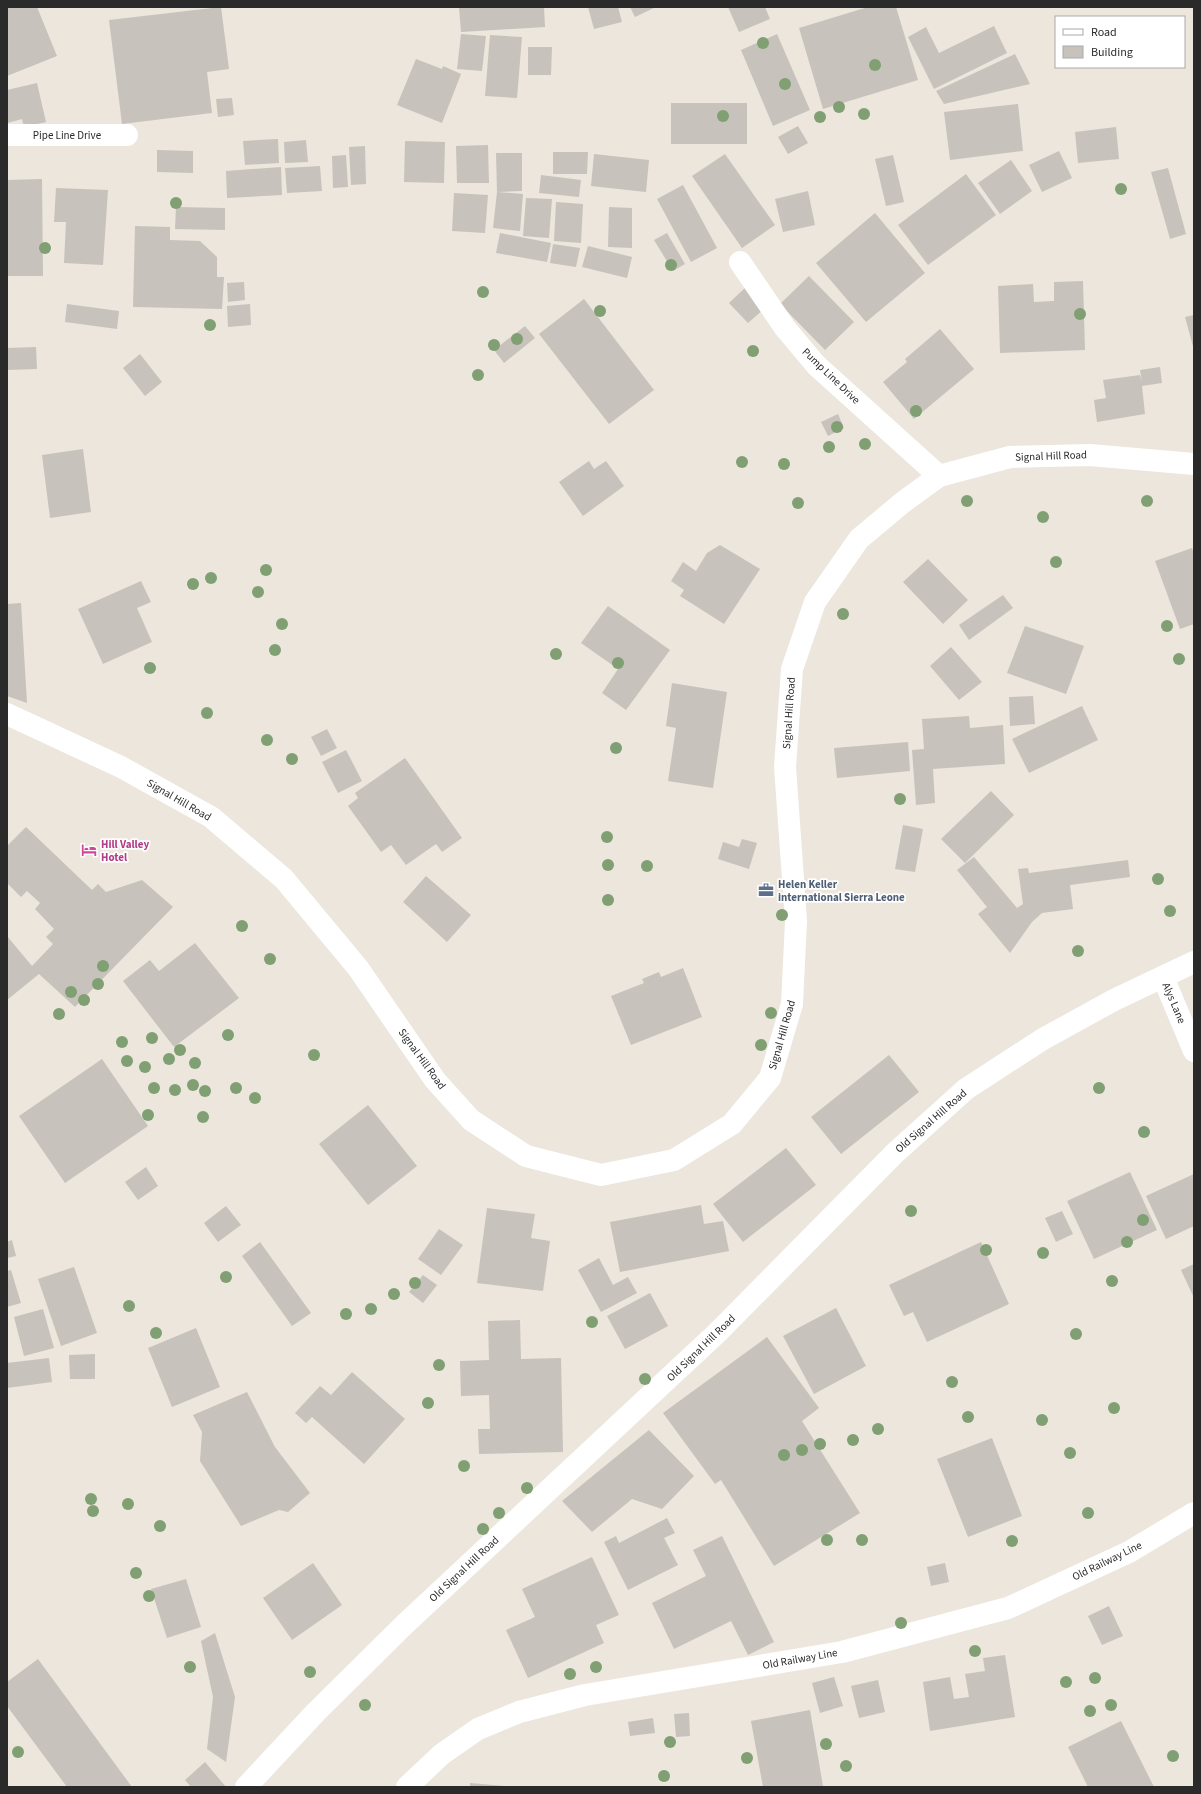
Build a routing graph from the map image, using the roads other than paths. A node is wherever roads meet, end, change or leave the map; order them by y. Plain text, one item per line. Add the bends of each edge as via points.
1 (7, 135) edge
2 (127, 135) dead end
3 (740, 262) dead end
4 (1194, 464) edge
5 (938, 476) junction
6 (7, 714) edge
7 (1194, 962) edge
8 (1163, 976) junction
9 (1194, 1051) edge
10 (1194, 1513) edge
11 (246, 1787) edge
12 (407, 1787) edge

1 - 2 street, Pipe Line Drive
3 - 5 street, Pump Line Drive via 785,328 816,365
4 - 5 street, Signal Hill Road via 1090,455 1010,457
5 - 6 street, Signal Hill Road via 859,539 815,602 792,669 785,767 796,920 792,1004 770,1078 732,1124 674,1160 601,1175 526,1156 471,1120 435,1080 358,968 284,878 211,817 121,767
7 - 8 street, Old Signal Hill Road
8 - 9 street, Alys Lane
8 - 11 street, Old Signal Hill Road via 1043,1039 966,1089 895,1153 718,1332 404,1625 316,1712
10 - 12 street, Old Railway Line via 1130,1552 1008,1608 842,1652 585,1695 518,1712 478,1729 442,1754

